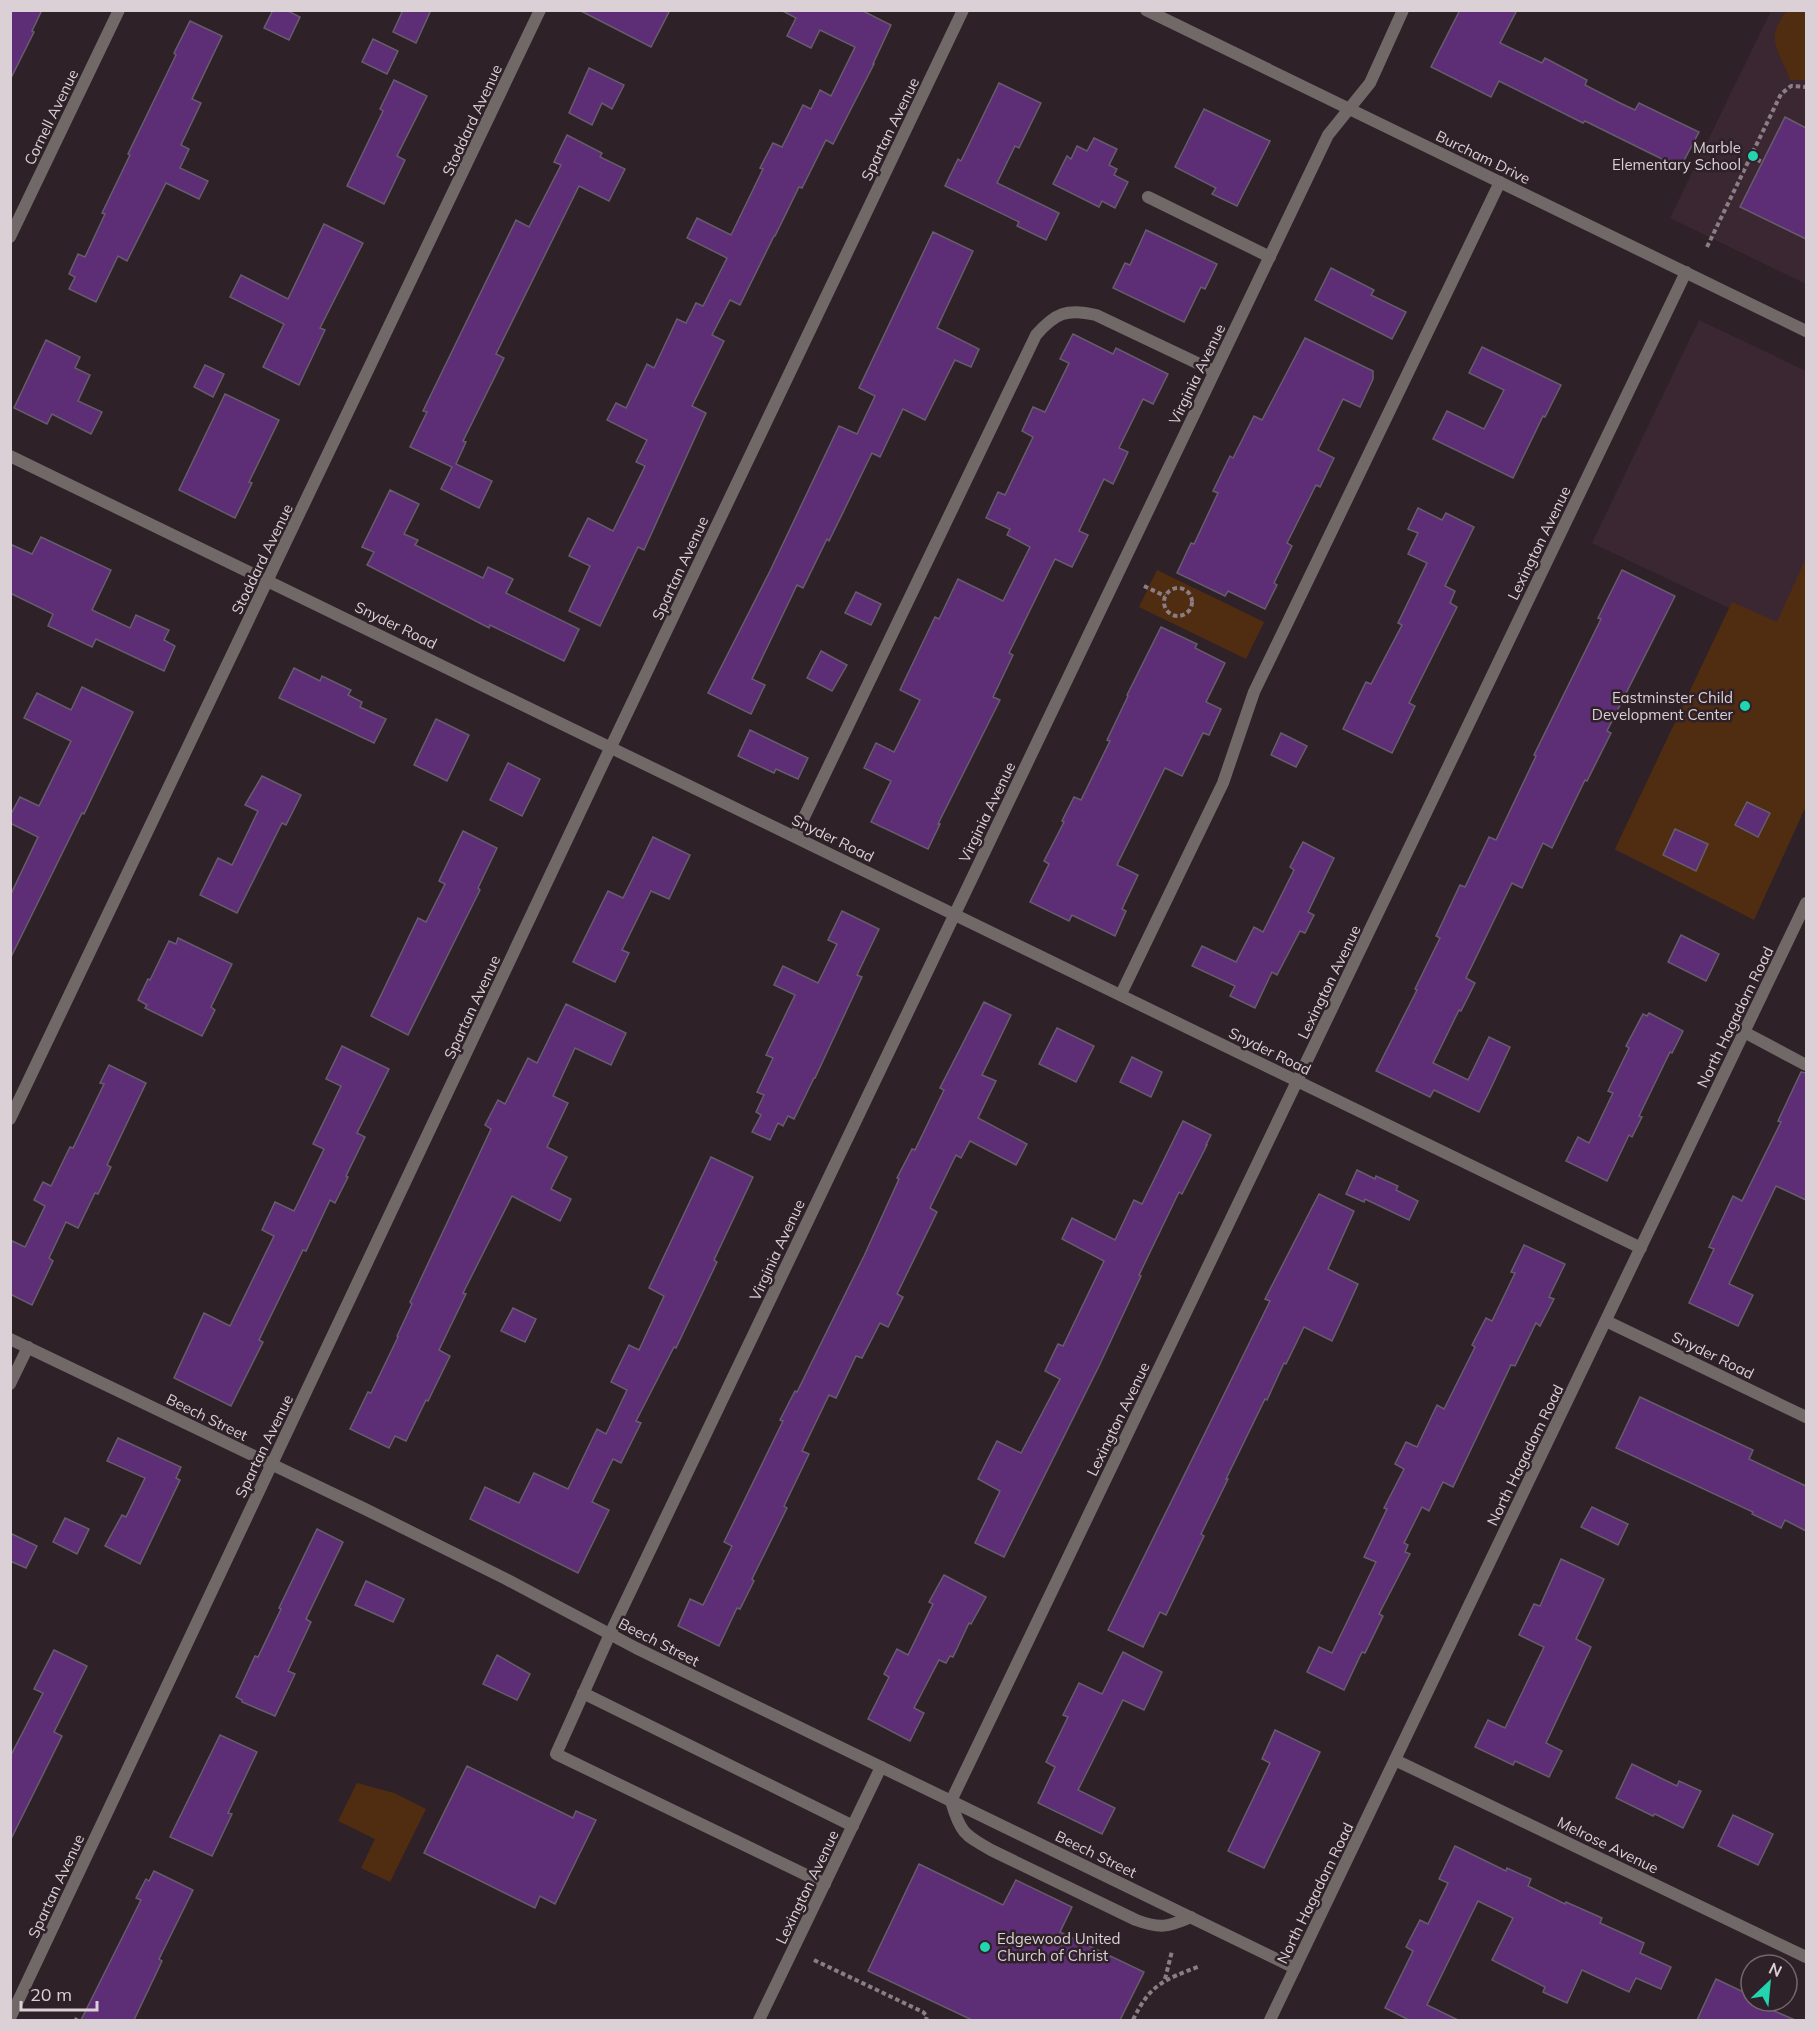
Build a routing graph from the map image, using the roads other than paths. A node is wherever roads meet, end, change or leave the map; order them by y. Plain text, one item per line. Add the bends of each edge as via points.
1 (119, 10) edge
2 (540, 10) edge
3 (963, 10) edge
4 (1146, 10) edge
5 (1403, 10) edge
6 (1350, 109) junction
7 (1500, 182) junction
8 (1148, 197) dead end
9 (10, 237) edge
10 (1270, 257) junction
11 (1686, 272) junction
12 (1806, 331) edge
13 (1214, 371) junction
14 (10, 456) edge
15 (269, 580) junction
16 (611, 748) junction
17 (795, 836) junction
18 (1806, 903) edge
19 (955, 913) junction
20 (1120, 994) junction
21 (1744, 1032) junction
22 (1806, 1065) edge
23 (1298, 1081) junction
24 (10, 1119) edge
25 (1641, 1248) junction
26 (1606, 1321) junction
27 (10, 1339) edge
28 (28, 1347) junction
29 (10, 1384) edge
30 (1806, 1418) edge
31 (271, 1464) junction
32 (610, 1634) junction
33 (583, 1693) junction
34 (1395, 1760) junction
35 (881, 1767) junction
36 (951, 1801) junction
37 (853, 1826) junction
38 (825, 1884) junction
39 (1191, 1917) junction
40 (1806, 1957) edge
41 (1295, 1968) junction
42 (10, 2018) edge
43 (759, 2020) edge
44 (1270, 2020) edge

1 - 9 street, Cornell Avenue
2 - 15 street, Stoddard Avenue
3 - 16 street, Spartan Avenue
4 - 6 street, Burcham Drive
5 - 6 street, Virginia Avenue via 1370,83
6 - 7 street, Burcham Drive
6 - 10 street, Virginia Avenue via 1328,135
7 - 11 street, Burcham Drive
7 - 20 street via 1254,692 1223,783
8 - 10 street
10 - 13 street, Virginia Avenue
11 - 12 street, Burcham Drive
11 - 23 street, Lexington Avenue
13 - 17 street via 1096,315 1078,310 1048,321 1036,335
13 - 19 street, Virginia Avenue
14 - 15 street, Snyder Road
15 - 16 street, Snyder Road
15 - 24 street, Stoddard Avenue
16 - 17 street, Snyder Road
16 - 31 street, Spartan Avenue
17 - 19 street, Snyder Road
18 - 21 street, North Hagadorn Road
19 - 20 street, Snyder Road
19 - 32 street, Virginia Avenue
20 - 23 street, Snyder Road
21 - 22 street
21 - 25 street, North Hagadorn Road
23 - 25 street, Snyder Road
23 - 36 street, Lexington Avenue
25 - 26 street, North Hagadorn Road
26 - 30 street, Snyder Road
26 - 34 street, North Hagadorn Road
27 - 28 street, Beech Street
28 - 29 street
28 - 31 street, Beech Street
31 - 32 street, Beech Street
31 - 42 street, Spartan Avenue
32 - 33 street, Virginia Avenue
32 - 35 street, Beech Street
33 - 37 street
33 - 38 street, Virginia Avenue via 556,1754
34 - 40 street, Melrose Avenue
34 - 41 street, North Hagadorn Road
35 - 36 street, Beech Street
35 - 37 street, Lexington Avenue
36 - 39 street, Beech Street
36 - 39 street via 958,1823 968,1837 991,1851 1153,1927 1170,1926
37 - 38 street, Lexington Avenue
38 - 43 street, Lexington Avenue
39 - 41 street, Beech Street
41 - 44 street, North Hagadorn Road

